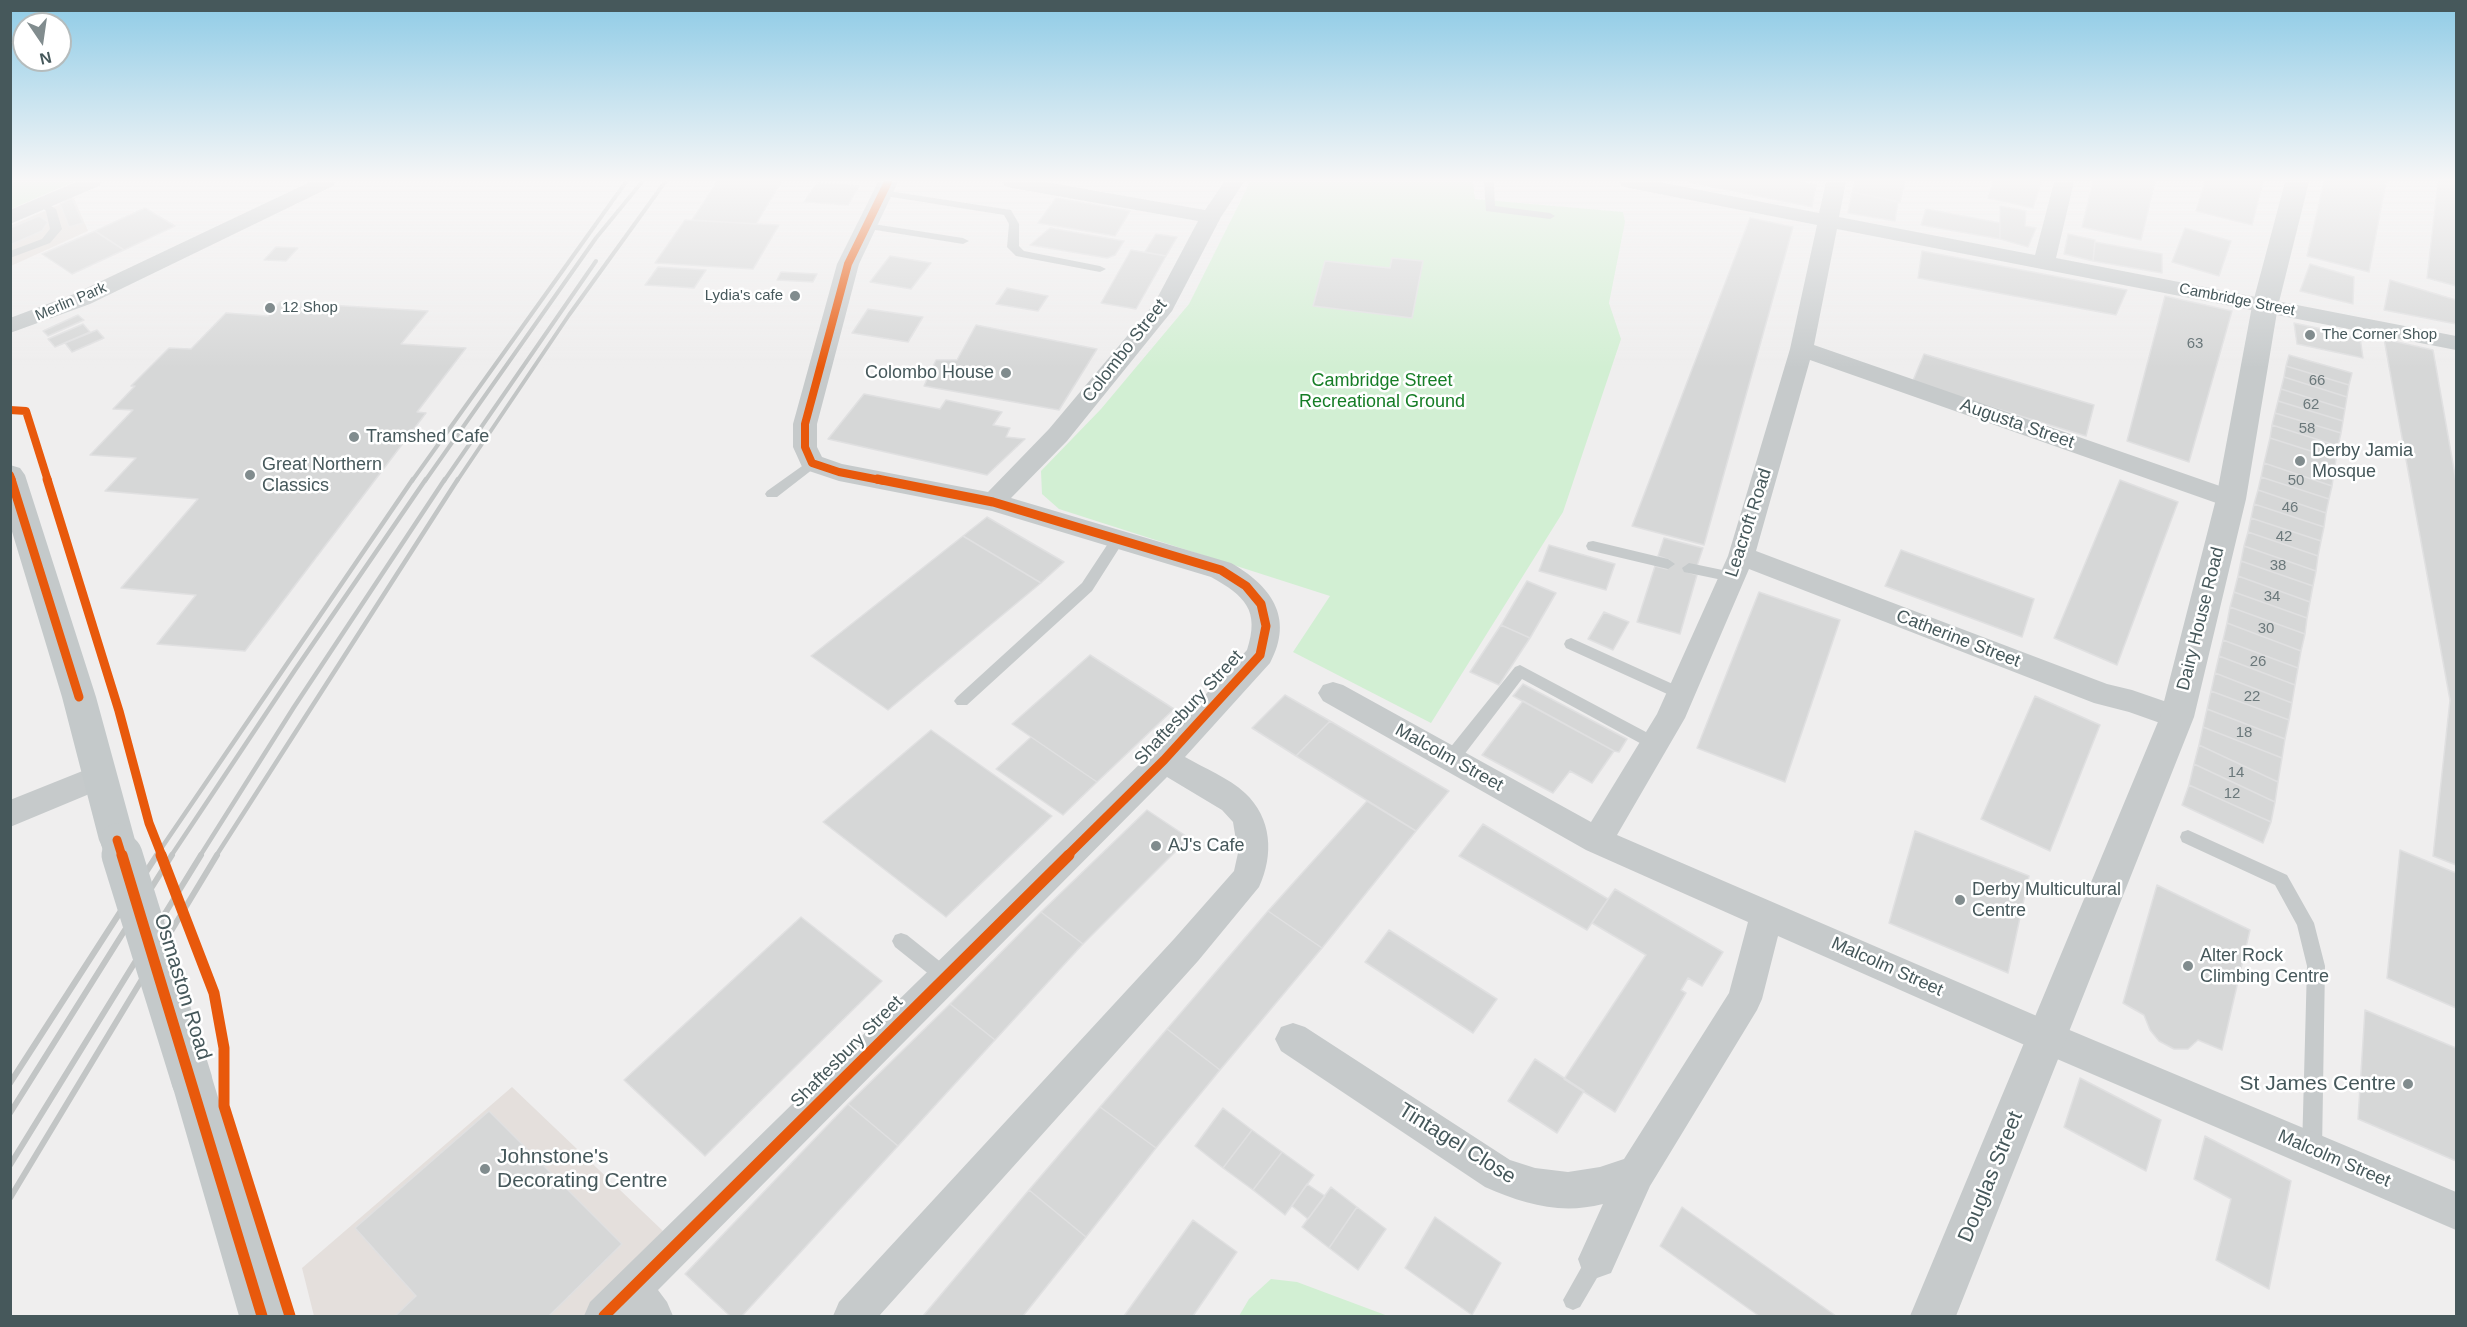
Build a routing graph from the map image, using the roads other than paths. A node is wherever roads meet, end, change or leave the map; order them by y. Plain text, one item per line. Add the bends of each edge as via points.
1 (38, 244) edge
2 (197, 244) edge
3 (858, 244) edge
4 (1013, 244) edge
5 (1197, 244) edge
6 (1823, 244) edge
7 (1948, 244) edge
8 (2049, 244) edge
9 (2281, 244) edge
10 (10, 255) edge
11 (2044, 262) junction
12 (1100, 269) dead end
13 (2265, 306) junction
14 (10, 326) edge
15 (2457, 343) edge
16 (1802, 349) junction
17 (812, 463) junction
18 (10, 475) edge
19 (772, 494) dead end
20 (2231, 499) junction
21 (993, 502) junction
22 (1118, 539) junction
23 (1593, 546) dead end
24 (1668, 564) dead end
25 (1737, 567) junction
26 (1689, 568) dead end
27 (1571, 644) dead end
28 (1333, 693) dead end
29 (1681, 694) junction
30 (962, 701) dead end
31 (2177, 717) junction
32 (1655, 744) junction
33 (1451, 759) junction
34 (1164, 760) junction
35 (100, 776) junction
36 (10, 814) edge
37 (2188, 837) dead end
38 (1597, 841) junction
39 (1767, 914) junction
40 (901, 941) dead end
41 (946, 977) junction
42 (2048, 1038) junction
43 (1293, 1039) dead end
44 (2312, 1150) junction
45 (1637, 1173) junction
46 (2457, 1211) edge
47 (1597, 1259) joint
48 (1573, 1299) dead end
49 (643, 1303) edge
50 (262, 1317) edge
51 (604, 1317) edge
52 (853, 1317) edge
53 (1933, 1317) edge

1 - 10 lane
2 - 14 street, Merlin Park via 82,299
3 - 17 street via 848,264 805,424 805,447
4 - 12 lane via 1020,254
5 - 21 street, Colombo Street via 1164,306 1058,435
6 - 16 street, Leacroft Road
7 - 11 street, Cambridge Street
8 - 11 street
9 - 13 street, Dairy House Road
11 - 13 street, Cambridge Street
13 - 15 street, Cambridge Street
13 - 20 street, Dairy House Road
16 - 20 street, Augusta Street
16 - 25 street, Leacroft Road
17 - 19 lane
17 - 21 street, Shaftesbury Street via 839,472
18 - 35 main road, Osmaston Road
20 - 31 street, Dairy House Road
21 - 22 street, Shaftesbury Street
22 - 30 lane via 1087,587
22 - 34 street, Shaftesbury Street via 1242,580 1263,606 1268,624 1260,655
23 - 24 lane
25 - 26 lane
25 - 29 street, Leacroft Road
25 - 31 street, Catherine Street
27 - 29 lane
28 - 33 street, Malcolm Street
29 - 32 street, Leacroft Road
31 - 42 street, Dairy House Road
32 - 33 lane via 1520,671
32 - 38 street, Leacroft Road
33 - 38 street, Malcolm Street
34 - 41 street, Shaftesbury Street
34 - 52 street, Shaftesbury Street via 1233,801 1246,816 1254,853 1248,877
35 - 36 street
35 - 50 main road, Osmaston Road, bridge
37 - 44 lane via 2281,880 2305,923 2316,966
38 - 39 street, Malcolm Street
39 - 42 street, Malcolm Street
39 - 45 street via 1745,999
40 - 41 lane
41 - 49 street, Shaftesbury Street
42 - 44 street, Malcolm Street
42 - 53 street, Douglas Street
43 - 45 street, Tintagel Close via 1498,1174 1521,1184 1577,1191 1605,1186
44 - 46 street, Malcolm Street
45 - 47 street
47 - 48 lane
49 - 51 street, Shaftesbury Street

